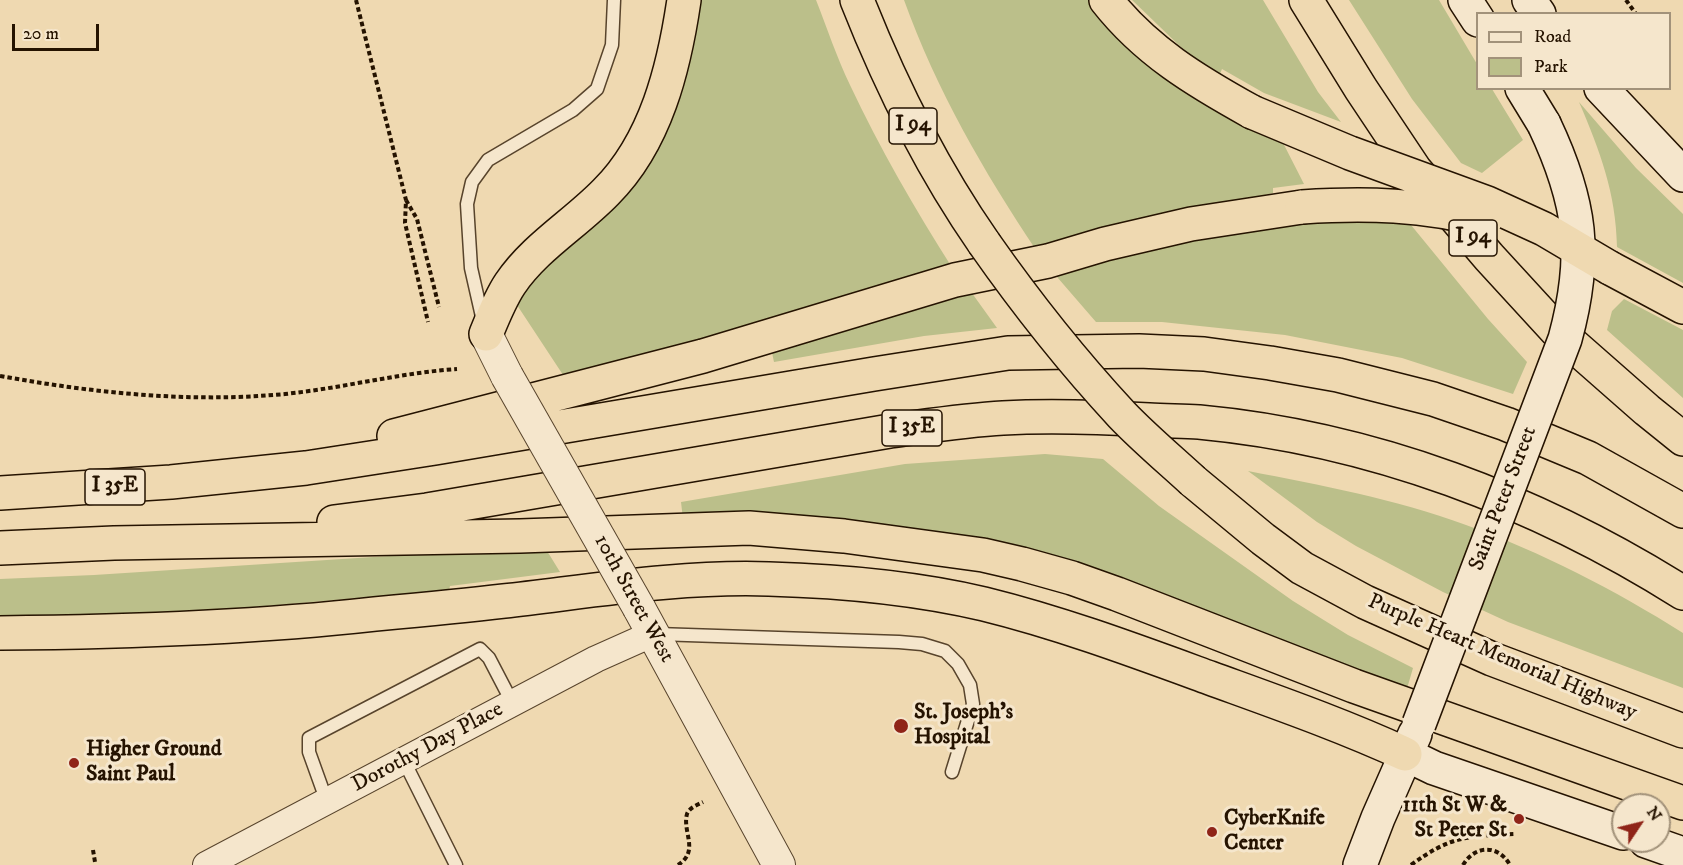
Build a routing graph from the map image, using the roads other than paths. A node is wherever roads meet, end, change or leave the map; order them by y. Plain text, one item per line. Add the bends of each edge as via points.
1 (614, 0) edge
2 (684, 0) edge
3 (857, 0) edge
4 (1106, 0) edge
5 (1306, 0) edge
6 (1465, 0) edge
7 (1528, 0) edge
8 (1537, 12) edge
9 (1476, 17) edge
10 (1523, 90) edge
11 (1603, 90) edge
12 (1683, 175) edge
13 (1611, 268) junction
14 (1683, 307) edge
15 (486, 334) junction
16 (1683, 439) edge
17 (230, 478) junction
18 (0, 493) edge
19 (1683, 511) edge
20 (114, 543) junction
21 (0, 548) edge
22 (1683, 593) edge
23 (645, 621) junction
24 (0, 633) edge
25 (513, 704) junction
26 (1683, 731) edge
27 (1405, 754) junction
28 (404, 762) junction
29 (952, 772) dead end
30 (327, 802) junction
31 (1683, 803) edge
32 (1611, 829) edge
33 (206, 865) edge
34 (456, 865) edge
35 (779, 865) edge
36 (1360, 865) edge

1 - 15 lane via 612,45 597,88 573,110 488,160 472,182 467,204 471,268
2 - 15 highway via 663,96 640,147 607,192 538,253 510,284
3 - 26 highway, Purple Heart Memorial Highway / I 94, bridge via 923,147 984,243 1048,330 1122,416 1193,481 1302,568 1365,602 1492,659
4 - 13 highway, bridge via 1157,53 1252,112 1487,203 1544,229
5 - 16 highway, I 94 via 1415,170 1489,258 1556,330
6 - 9 main road
7 - 8 main road
10 - 27 main road, Saint Peter Street, bridge via 1560,158 1576,211 1578,283 1565,339
11 - 12 main road
13 - 14 highway
13 - 17 highway, bridge via 1500,225 1457,213 1417,207 1302,207 1191,224 955,280 704,356
15 - 23 street, 10th Street West, bridge
17 - 18 highway, I 35E
17 - 19 highway, I 35E via 1008,353 1139,351 1270,363 1338,375 1432,399 1588,458
20 - 21 highway, I 35E
20 - 22 highway, I 35E via 427,510 890,431 1003,418 1112,417 1262,430 1390,459 1513,502 1633,561
20 - 31 highway via 749,528 983,555 1072,578 1353,686
23 - 25 street, Dorothy Day Place via 596,659
23 - 29 lane via 922,644 945,651 970,685 973,704
23 - 35 street, 10th Street West
24 - 27 highway via 196,629 370,615 626,585 755,579 808,581 939,595 1023,615 1179,667
25 - 28 street, Dorothy Day Place
25 - 30 lane via 489,658 480,650 309,738 309,752
27 - 32 main road via 1434,768
27 - 36 main road, Saint Peter Street
28 - 30 street, Dorothy Day Place
28 - 34 lane
30 - 33 street, Dorothy Day Place

